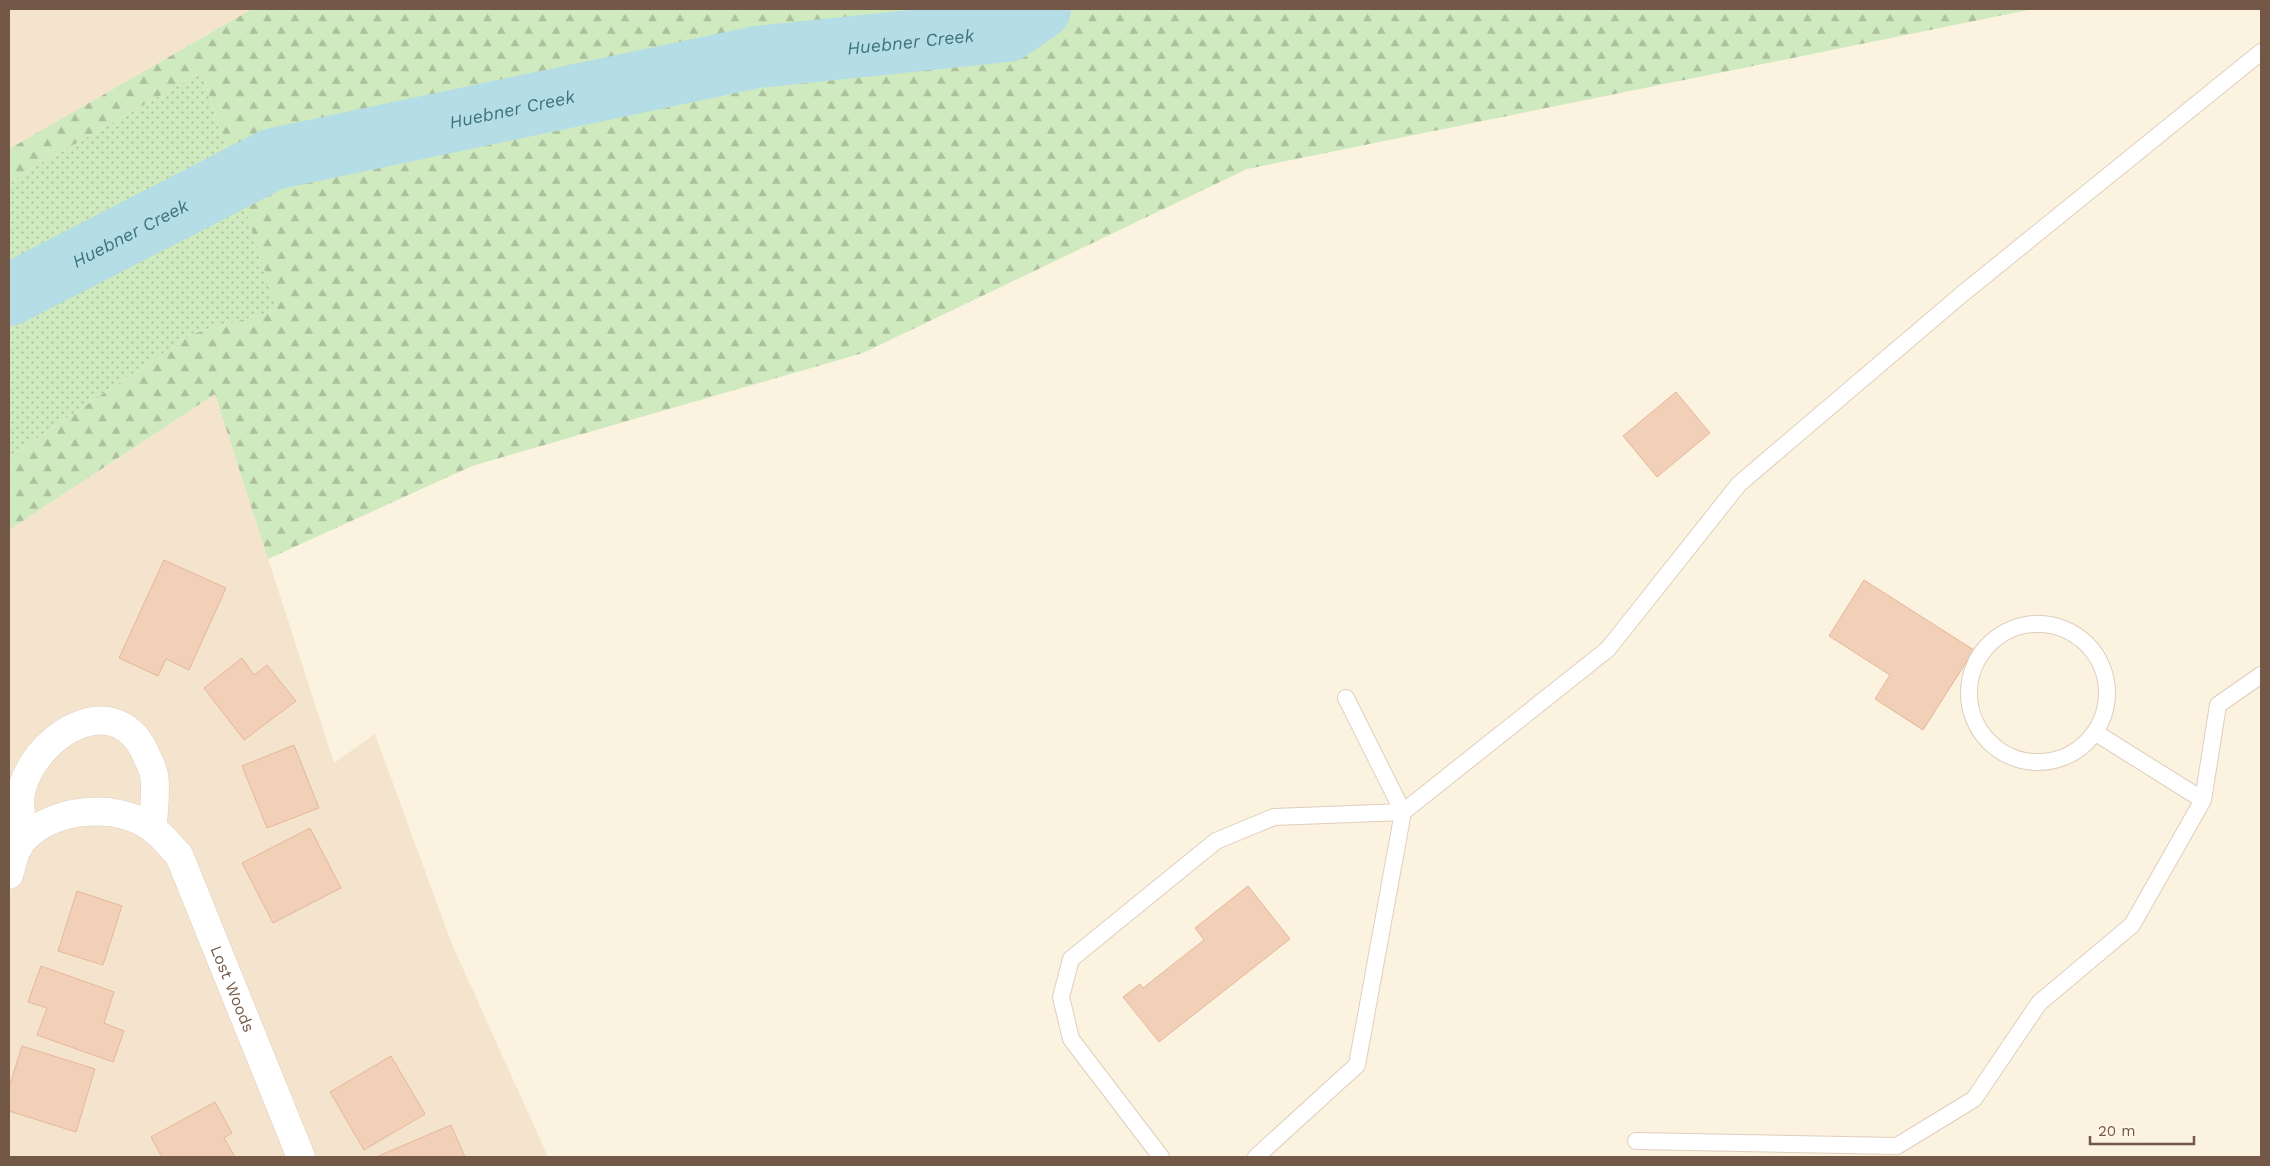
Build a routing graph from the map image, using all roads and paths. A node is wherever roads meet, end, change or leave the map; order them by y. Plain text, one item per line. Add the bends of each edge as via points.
1 (2261, 52) edge
2 (2261, 675) edge
3 (1346, 698) dead end
4 (2096, 733) junction
5 (2203, 800) junction
6 (1403, 812) junction
7 (153, 828) junction
8 (25, 837) junction
9 (9, 875) edge
10 (1636, 1141) dead end
11 (301, 1157) edge
12 (1161, 1157) edge
13 (1256, 1157) edge

1 - 6 lane via 1961,295 1739,484 1608,649
2 - 5 lane via 2218,705
3 - 6 lane
4 - 4 lane via 2106,710 2107,687 2101,664 2087,644 2068,630 2045,624 2021,625 1999,635 1983,650 1972,669 1968,691 1971,713 1980,733 1996,749 2016,759 2037,763 2059,760 2080,750
4 - 5 lane
5 - 10 lane via 2132,924 2039,1003 1974,1099 1897,1146
6 - 12 lane via 1274,817 1216,841 1071,959 1061,997 1071,1039
6 - 13 lane via 1358,1066
7 - 8 street, Lost Woods via 116,813 91,811 40,826
7 - 8 street via 155,775 142,744 127,728 107,720 84,722 58,734 39,755 23,785 20,806
7 - 11 street, Lost Woods via 179,855
8 - 9 street

